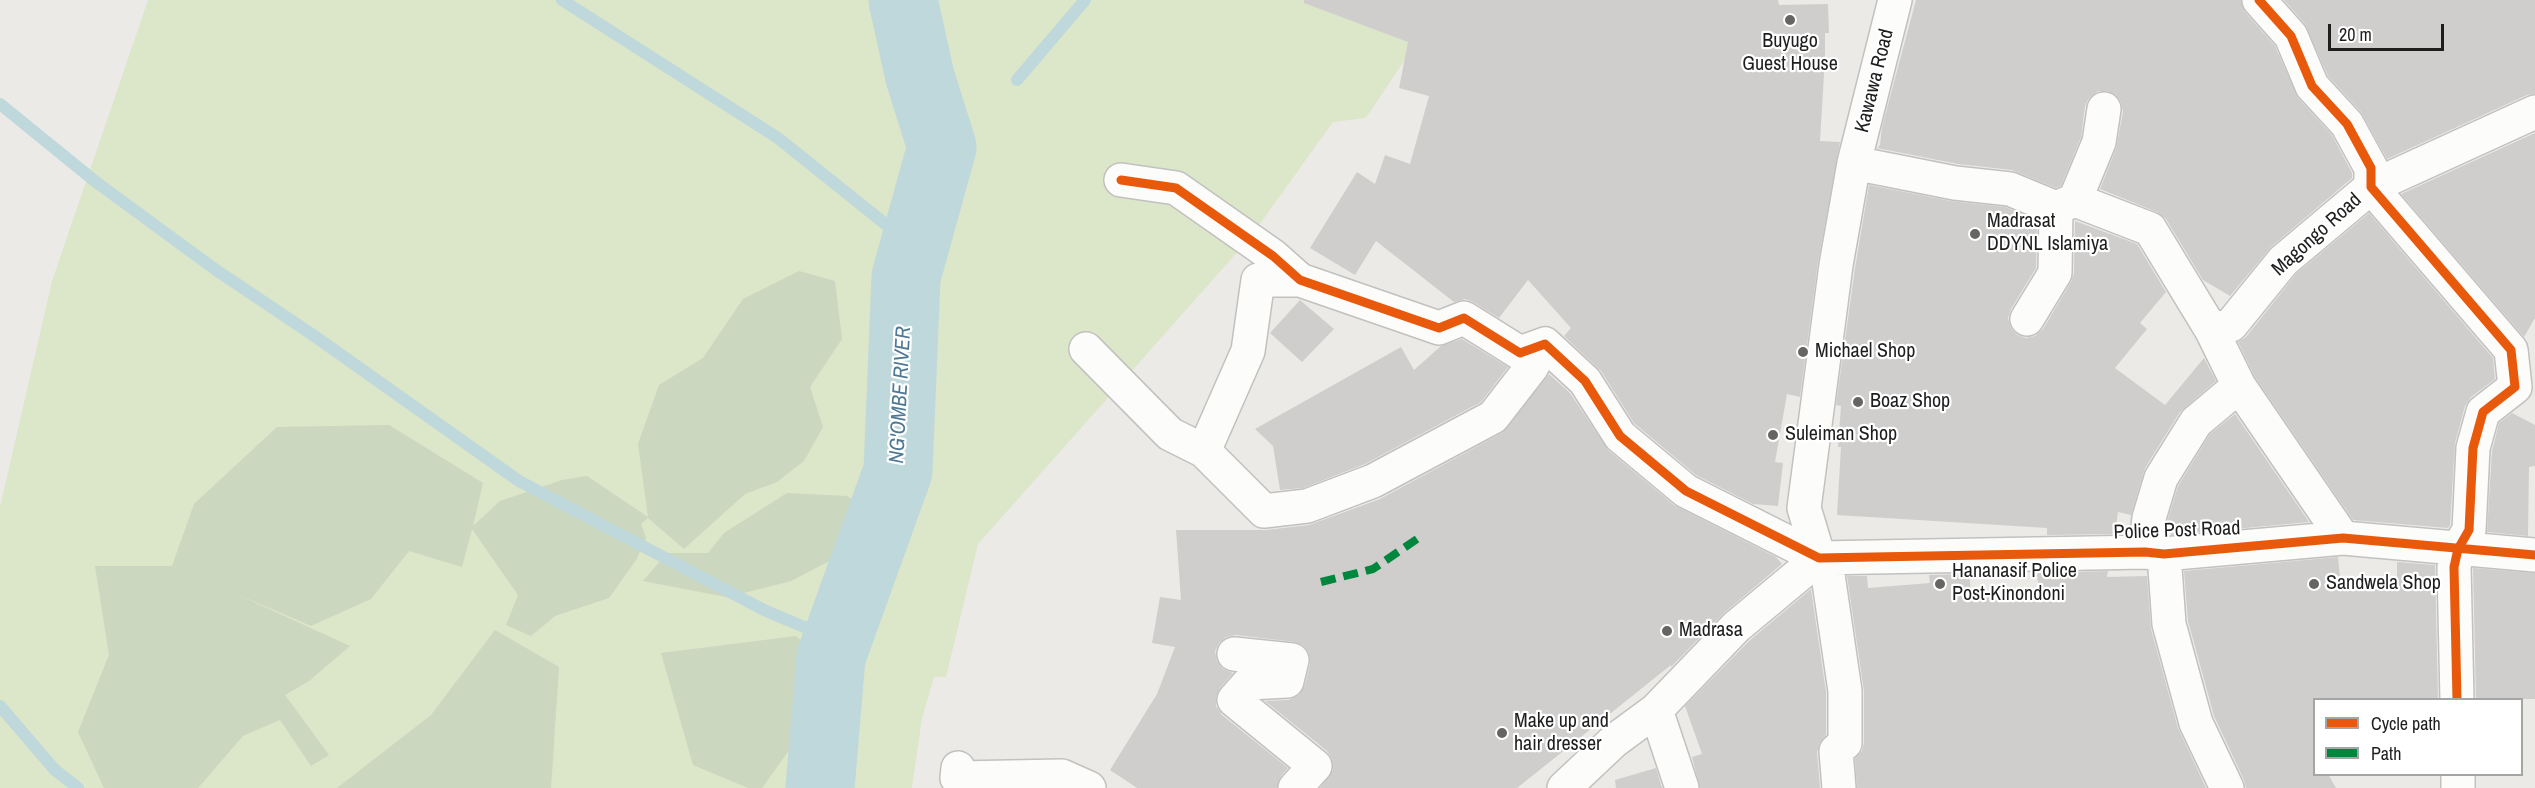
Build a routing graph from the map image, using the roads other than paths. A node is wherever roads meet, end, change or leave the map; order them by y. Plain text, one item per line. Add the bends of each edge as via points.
1 (1895, 0) edge
2 (2259, 0) edge
3 (2104, 109) dead end
4 (2535, 112) edge
5 (1854, 163) junction
6 (1121, 180) dead end
7 (2372, 187) junction
8 (2066, 204) junction
9 (1300, 280) junction
10 (2027, 319) dead end
11 (2212, 331) junction
12 (1545, 344) junction
13 (1086, 349) dead end
14 (2239, 386) junction
15 (1204, 451) junction
16 (2343, 538) junction
17 (2458, 549) junction
18 (2155, 553) junction
19 (2535, 555) edge
20 (1819, 558) junction
21 (1234, 654) dead end
22 (2457, 698) edge
23 (1656, 710) junction
24 (958, 768) dead end
25 (1089, 788) edge
26 (1295, 788) edge
27 (1564, 788) edge
28 (1682, 788) edge
29 (1839, 788) edge
30 (2227, 788) edge

1 - 5 street, Kawawa Road
2 - 7 street via 2291,36 2312,86 2347,124 2371,168
3 - 8 street via 2099,142
4 - 7 street, Magongo Road
5 - 8 street via 1955,183 2010,189
5 - 20 street, Kawawa Road via 1836,265 1804,508
6 - 9 street via 1176,188 1273,256
7 - 11 street, Magongo Road via 2283,261 2231,325
7 - 17 street via 2511,350 2515,387 2483,412 2473,448 2469,530
8 - 10 street via 2055,273
8 - 11 street via 2150,229
9 - 12 street via 1439,328 1464,318 1520,353
9 - 15 street via 1258,280 1248,351
11 - 14 street
12 - 15 street via 1493,417 1374,481 1307,506 1264,511
12 - 20 street via 1585,381 1620,436 1686,491
13 - 15 street via 1170,434
14 - 16 street
14 - 18 street via 2196,422 2161,478 2149,518
16 - 17 street, Police Post Road
16 - 18 street, Police Post Road
17 - 19 street, Police Post Road
17 - 22 street via 2454,567
18 - 20 street, Police Post Road
18 - 30 street via 2169,624 2196,723
20 - 23 street via 1736,627
20 - 29 street, Kawawa Road via 1828,575 1845,691 1845,743 1836,751
21 - 26 street via 1293,660 1287,681 1249,683 1234,700 1315,766
23 - 27 street via 1614,741
23 - 28 street
24 - 25 street via 957,778 1062,776

